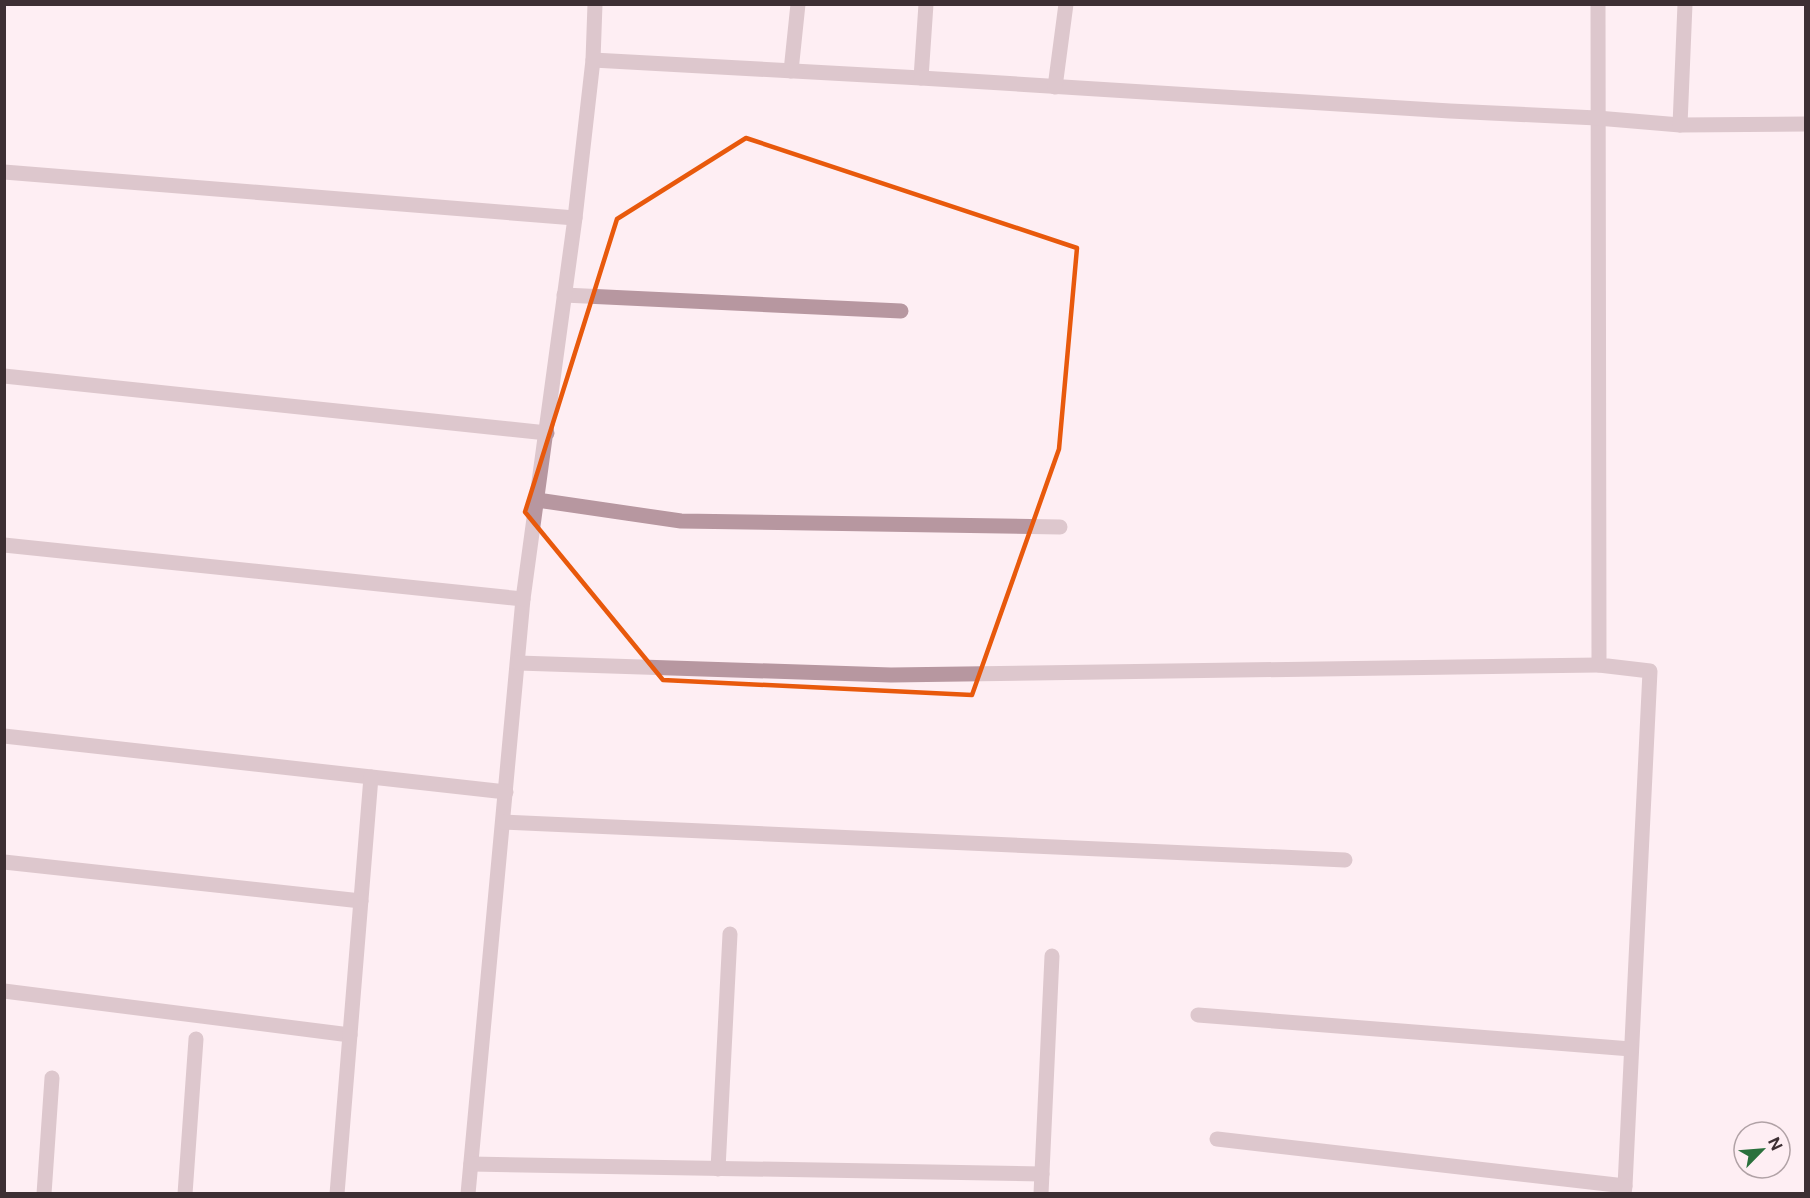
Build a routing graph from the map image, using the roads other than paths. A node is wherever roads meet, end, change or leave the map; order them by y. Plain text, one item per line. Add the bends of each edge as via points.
1 (595, 4) edge
2 (798, 4) edge
3 (926, 4) edge
4 (1066, 4) edge
5 (1598, 4) edge
6 (1685, 4) edge
7 (593, 60) junction
8 (791, 71) junction
9 (921, 78) junction
10 (1055, 87) junction
11 (1597, 118) junction
12 (1806, 124) edge
13 (1680, 125) junction
14 (4, 172) edge
15 (575, 218) junction
16 (564, 295) junction
17 (902, 311) dead end
18 (4, 376) edge
19 (547, 433) junction
20 (537, 500) junction
21 (1060, 527) dead end
22 (4, 545) edge
23 (524, 599) junction
24 (518, 663) junction
25 (1599, 665) junction
26 (4, 736) edge
27 (371, 777) junction
28 (506, 792) junction
29 (503, 822) junction
30 (1345, 860) dead end
31 (4, 862) edge
32 (361, 901) junction
33 (730, 934) dead end
34 (1052, 956) dead end
35 (4, 991) edge
36 (1198, 1015) dead end
37 (350, 1035) junction
38 (196, 1039) dead end
39 (1631, 1050) junction
40 (52, 1078) dead end
41 (1217, 1139) dead end
42 (471, 1164) junction
43 (718, 1169) junction
44 (1042, 1174) junction
45 (1625, 1190) edge
46 (44, 1194) edge
47 (184, 1194) edge
48 (337, 1194) edge
49 (468, 1194) edge
50 (1041, 1194) edge

1 - 7 street
2 - 8 street
3 - 9 street
4 - 10 street
5 - 11 street
6 - 13 street
7 - 8 street
7 - 15 street
8 - 9 street
9 - 10 street
10 - 11 street
11 - 13 street
11 - 25 street
12 - 13 street
14 - 15 street
15 - 16 street
16 - 17 street
16 - 19 street
18 - 19 street
19 - 20 street
20 - 21 street via 681,521
20 - 23 street
22 - 23 street
23 - 24 street
24 - 25 street via 891,675
24 - 28 street
25 - 39 street via 1650,671
26 - 27 street
27 - 28 street
27 - 32 street
28 - 29 street
29 - 30 street
29 - 42 street
31 - 32 street
32 - 37 street
33 - 43 street
34 - 44 street
35 - 37 street
36 - 39 street
37 - 48 street
38 - 47 street
39 - 45 street
40 - 46 street
41 - 45 street
42 - 43 street
42 - 49 street
43 - 44 street
44 - 50 street

